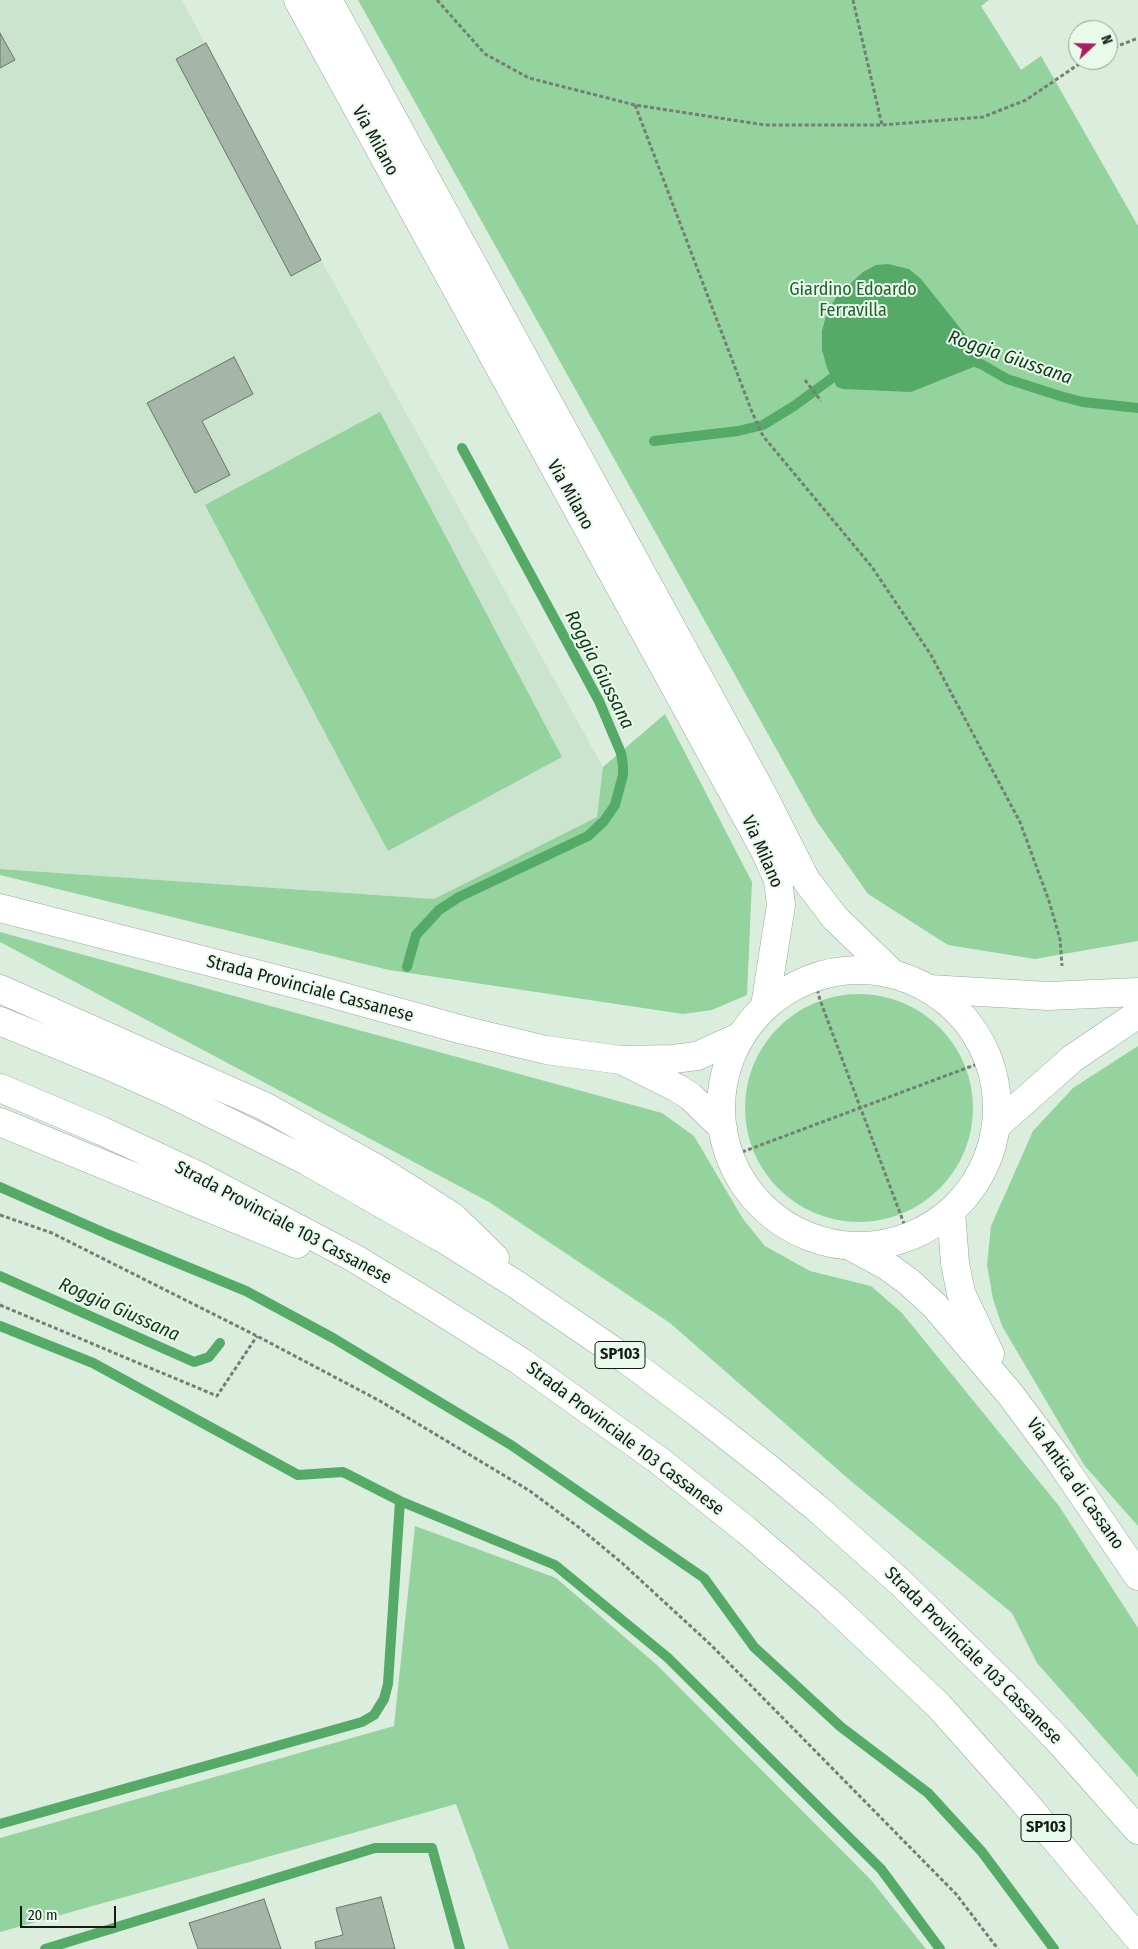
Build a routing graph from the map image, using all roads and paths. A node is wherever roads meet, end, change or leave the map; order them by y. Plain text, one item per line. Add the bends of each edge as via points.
1 (298, 0) edge
2 (328, 0) edge
3 (437, 0) edge
4 (853, 0) edge
5 (1138, 38) edge
6 (1118, 46) edge
7 (1070, 70) edge
8 (635, 105) junction
9 (882, 125) junction
10 (805, 380) dead end
11 (822, 401) dead end
12 (0, 908) edge
13 (893, 974) junction
14 (814, 977) junction
15 (0, 989) edge
16 (929, 989) junction
17 (1138, 992) edge
18 (1062, 996) junction
19 (766, 1006) junction
20 (1138, 1014) edge
21 (0, 1021) edge
22 (741, 1036) junction
23 (621, 1060) junction
24 (988, 1060) junction
25 (0, 1088) edge
26 (861, 1108) junction
27 (0, 1122) edge
28 (996, 1126) junction
29 (723, 1128) junction
30 (729, 1155) junction
31 (951, 1212) junction
32 (0, 1216) edge
33 (909, 1237) junction
34 (850, 1246) junction
35 (402, 1287) junction
36 (536, 1297) junction
37 (0, 1305) edge
38 (258, 1336) junction
39 (1010, 1394) junction
40 (1138, 1576) edge
41 (1138, 1830) edge
42 (1138, 1938) edge
43 (998, 1949) edge

1 - 19 main road, Via Milano via 764,849 778,880 781,905
2 - 13 main road, Via Milano via 758,786 806,880 835,918
3 - 8 path via 485,54 529,78
4 - 9 path
5 - 6 path
7 - 9 path via 1026,100 983,117
8 - 9 path via 765,124
8 - 18 path via 763,436 872,568 916,632 1006,794 1028,842 1060,939
10 - 11 path
12 - 23 main road, Strada Provinciale Cassanese via 464,1030 546,1050
13 - 14 main road, Strada Provinciale Cassanese via 854,970
13 - 16 main road, Strada Provinciale Cassanese
14 - 19 main road, Strada Provinciale Cassanese via 793,986
14 - 26 path
15 - 36 main road via 264,1106 381,1171 453,1217
16 - 18 main road
16 - 24 main road, Strada Provinciale Cassanese via 965,1020
17 - 18 main road
19 - 22 main road, Strada Provinciale Cassanese
20 - 28 main road via 1073,1058
21 - 36 main road, Strada Provinciale 103 Cassanese / SP103 via 168,1092 287,1151 442,1238
22 - 23 main road, Strada Provinciale Cassanese via 697,1056
22 - 29 main road, Strada Provinciale Cassanese via 724,1077
23 - 29 main road, Strada Provinciale Cassanese via 677,1088 704,1108
24 - 26 path
24 - 28 main road, Strada Provinciale Cassanese via 996,1093
25 - 35 main road, Strada Provinciale 103 Cassanese / SP103 via 207,1180
26 - 30 path
26 - 33 path
27 - 35 main road
28 - 31 main road, Strada Provinciale Cassanese via 981,1174
29 - 30 main road, Strada Provinciale Cassanese
30 - 34 main road, Strada Provinciale Cassanese via 754,1198 781,1222 820,1241
31 - 33 main road, Strada Provinciale Cassanese
31 - 39 main road, Via Antica di Cassano via 954,1263 961,1293
32 - 38 path via 52,1233
33 - 34 main road, Strada Provinciale Cassanese via 880,1245
34 - 39 main road, Via Antica di Cassano via 886,1266 926,1296
35 - 42 main road, Strada Provinciale 103 Cassanese / SP103 via 520,1361 609,1424 729,1516 828,1601 943,1710
36 - 41 main road, Strada Provinciale 103 Cassanese / SP103 via 710,1422 869,1554 998,1677
37 - 38 path via 218,1396
38 - 43 path via 457,1446 530,1491 581,1529 718,1652 956,1894
39 - 40 main road, Via Antica di Cassano via 1057,1456

